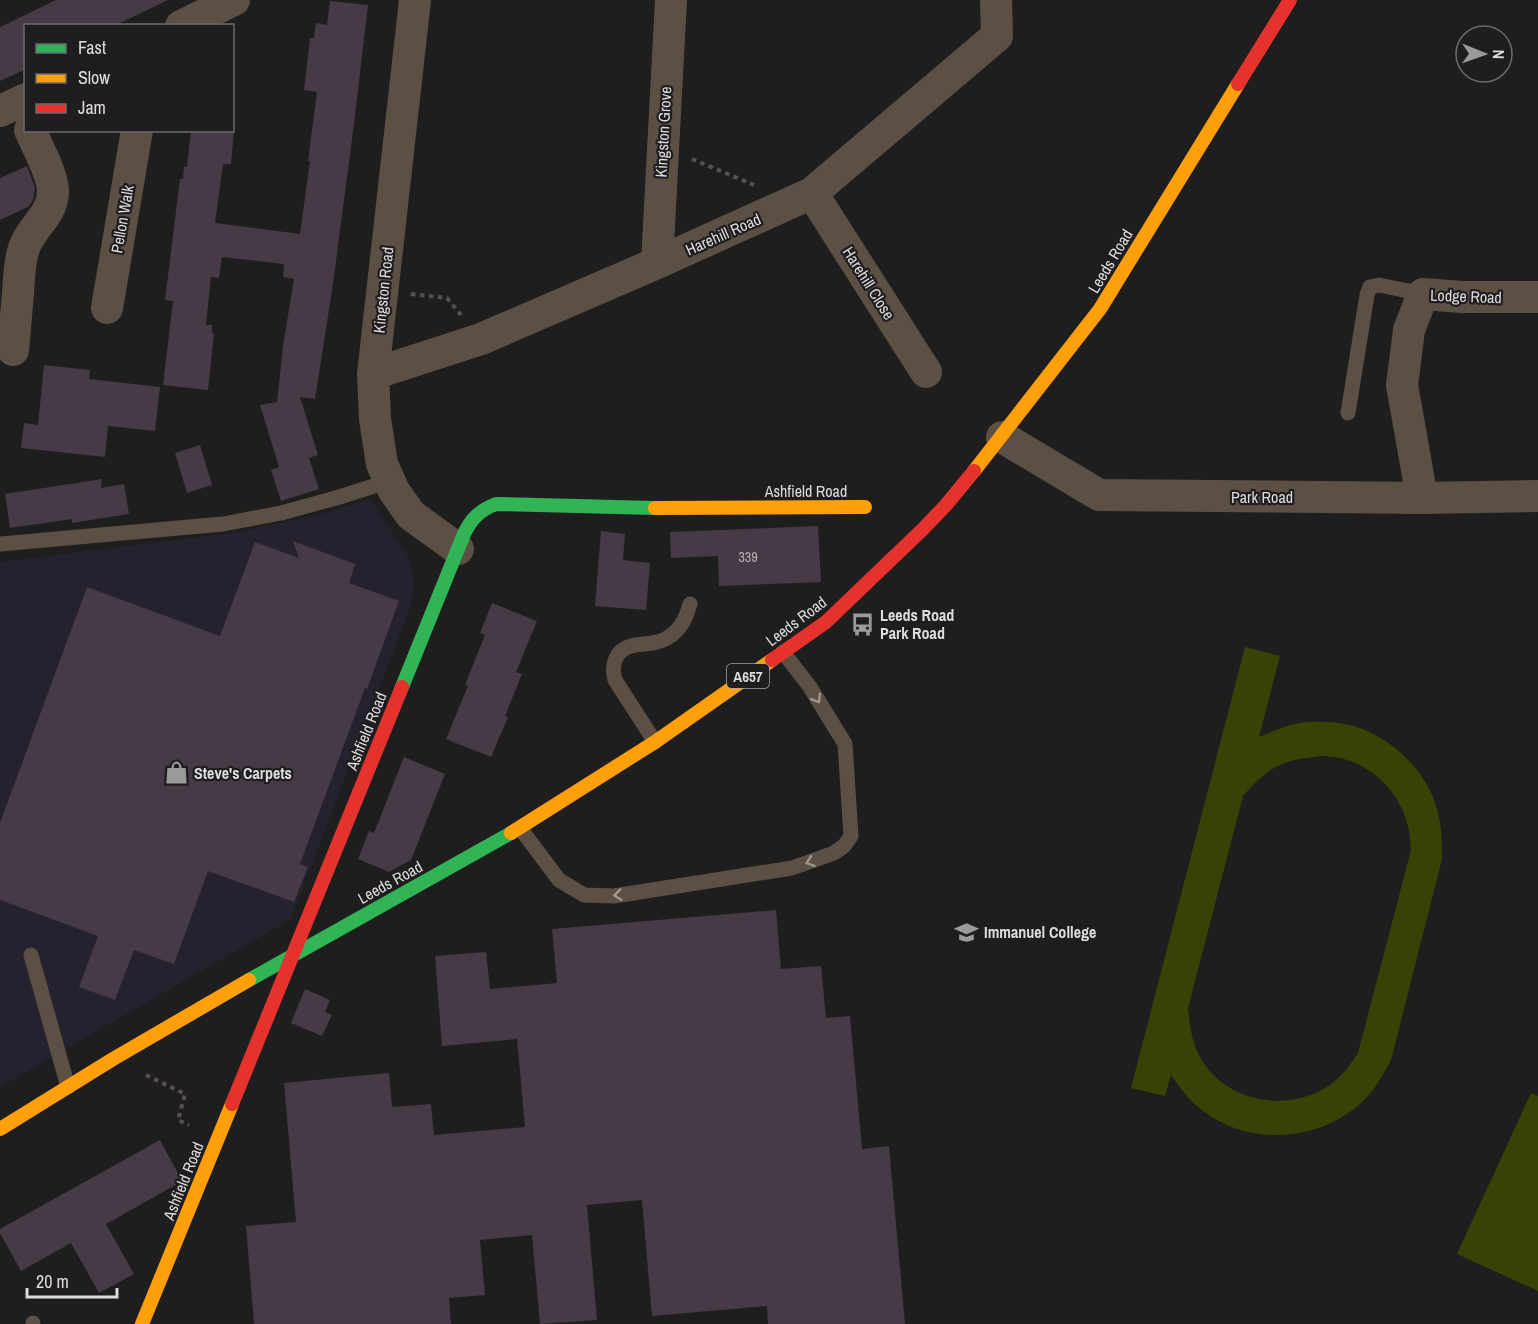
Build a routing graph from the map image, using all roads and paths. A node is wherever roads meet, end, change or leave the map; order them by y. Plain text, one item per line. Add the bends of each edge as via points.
1 (234, 0) edge
2 (415, 0) edge
3 (670, 0) edge
4 (996, 0) edge
5 (1290, 0) edge
6 (186, 24) edge
7 (29, 132) edge
8 (137, 132) edge
9 (663, 146) junction
10 (803, 197) junction
11 (657, 263) junction
12 (382, 292) junction
13 (1423, 294) junction
14 (1538, 297) edge
15 (107, 308) dead end
16 (481, 339) junction
17 (13, 350) dead end
18 (926, 372) dead end
19 (373, 374) junction
20 (1348, 413) dead end
21 (1002, 436) junction
22 (390, 481) junction
23 (1538, 496) edge
24 (1422, 498) junction
25 (865, 507) dead end
26 (0, 544) edge
27 (458, 549) junction
28 (690, 604) dead end
29 (783, 652) junction
30 (655, 742) junction
31 (520, 828) junction
32 (31, 955) dead end
33 (293, 955) junction
34 (113, 1059) junction
35 (68, 1087) junction
36 (0, 1129) edge
37 (219, 1137) junction
38 (142, 1324) edge

1 - 6 street
2 - 12 street, Kingston Road
3 - 9 street, Kingston Grove
4 - 10 street, Harehill Road via 998,36
5 - 21 main road, Leeds Road / A657 via 1100,309
7 - 17 street via 53,190 48,212 31,233 20,263
8 - 15 street, Pellon Walk
9 - 10 path
9 - 11 street, Kingston Grove
10 - 11 street, Harehill Road
10 - 18 street, Harehill Close
11 - 16 street, Harehill Road
12 - 16 path via 447,298
12 - 19 street, Kingston Road
13 - 14 street, Lodge Road
13 - 20 lane via 1379,285 1370,287
13 - 24 street, Lodge Road via 1409,330 1402,385
16 - 19 street, Harehill Road
19 - 22 street, Kingston Road via 382,464
21 - 24 street, Park Road via 1099,495
21 - 29 main road, Leeds Road / A657 via 923,529 825,622
22 - 26 lane via 281,513 223,524
22 - 27 street, Kingston Road via 411,515
23 - 24 street, Park Road
25 - 27 main road, Ashfield Road via 496,504 477,513
27 - 33 main road, Ashfield Road
28 - 30 lane via 679,629 668,638 631,646 613,663 615,680
29 - 30 main road, Leeds Road / A657
29 -> 31 lane via 845,744 851,836 834,853 792,868 614,896 584,895 559,880
30 - 31 main road, Leeds Road / A657
31 - 33 main road, Leeds Road / A657
32 - 35 lane
33 - 34 main road, Leeds Road / A657
33 - 37 main road, Ashfield Road
34 - 35 main road, Leeds Road / A657
34 - 37 path via 185,1094 178,1120
35 - 36 main road, Leeds Road / A657
37 - 38 main road, Ashfield Road

